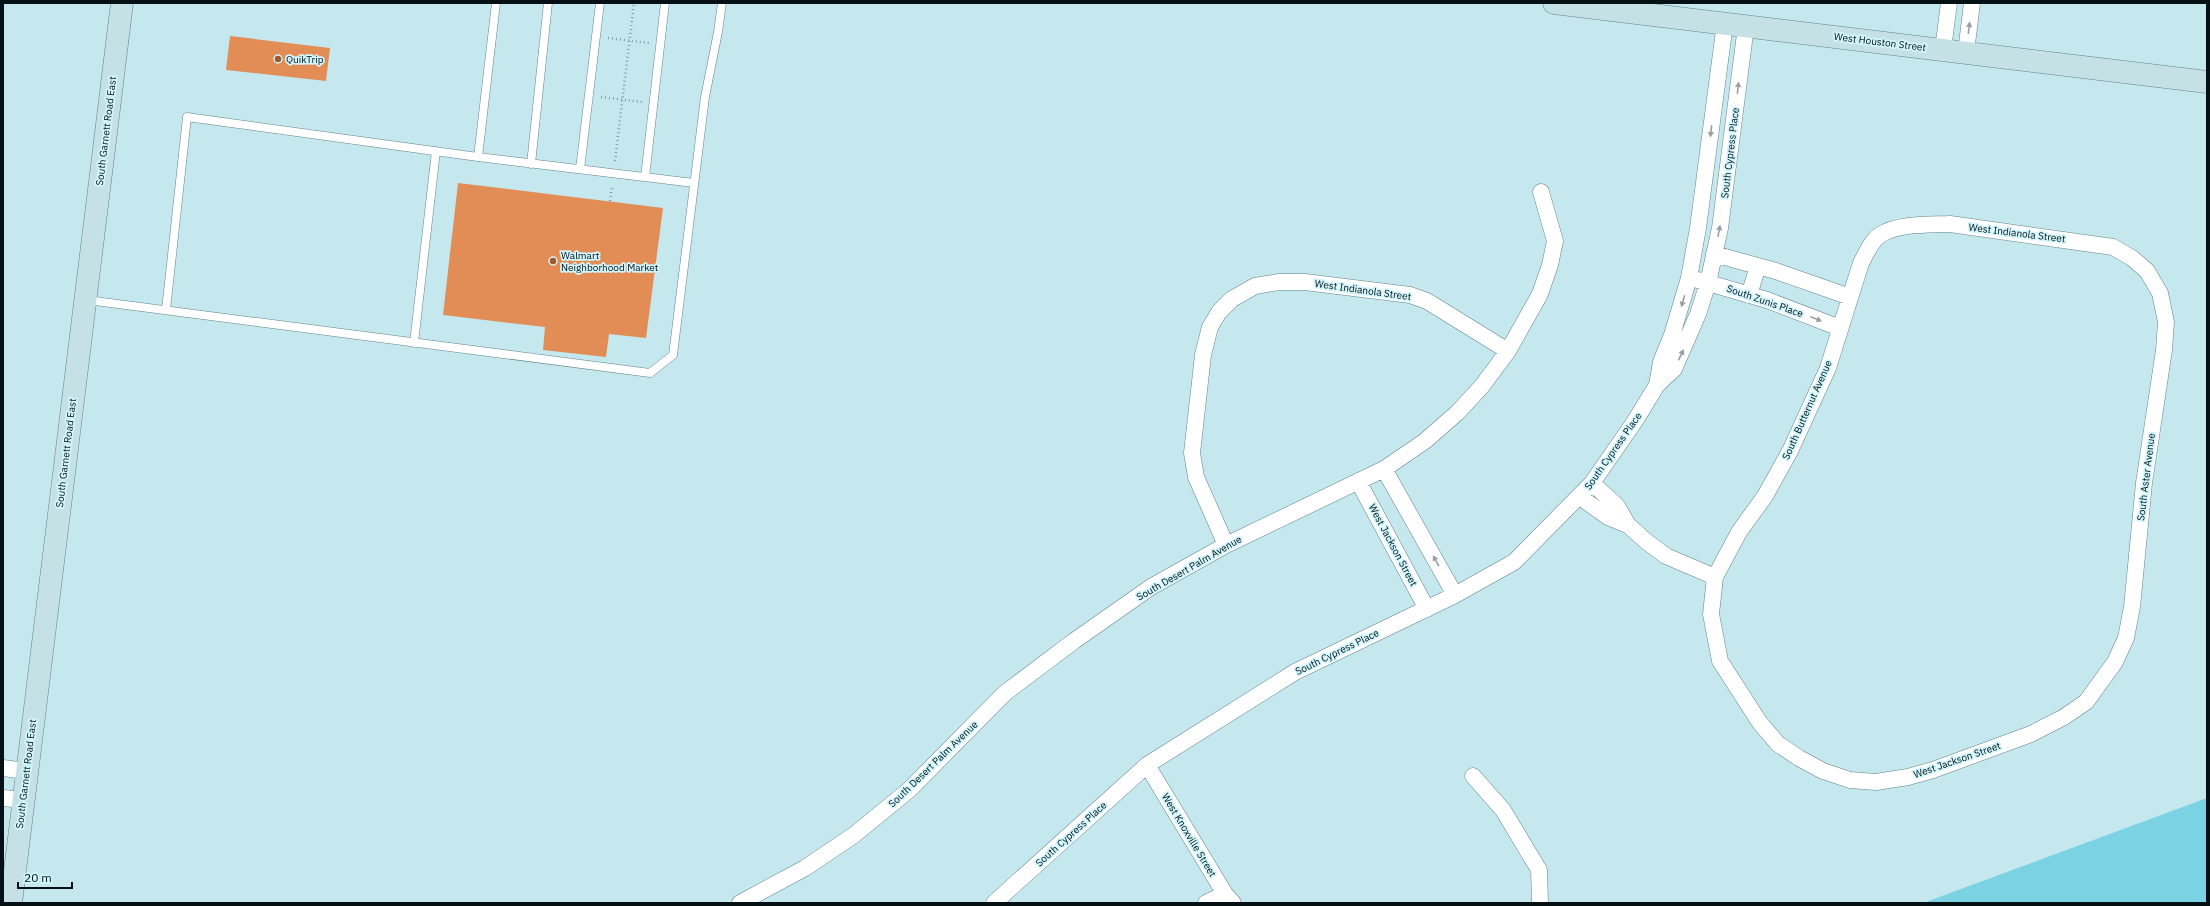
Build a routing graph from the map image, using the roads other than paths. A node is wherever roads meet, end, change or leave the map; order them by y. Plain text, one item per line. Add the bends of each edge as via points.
1 (122, 3) edge
2 (496, 3) edge
3 (548, 3) edge
4 (600, 3) edge
5 (665, 3) edge
6 (722, 3) edge
7 (1554, 3) edge
8 (1949, 3) edge
9 (1972, 3) edge
10 (1725, 23) junction
11 (1746, 26) junction
12 (1943, 49) junction
13 (1966, 52) junction
14 (2207, 82) edge
15 (436, 151) junction
16 (478, 157) junction
17 (531, 164) junction
18 (580, 170) junction
19 (645, 177) junction
20 (694, 183) junction
21 (1541, 192) dead end
22 (1880, 235) joint
23 (1714, 254) junction
24 (1758, 266) junction
25 (2147, 270) joint
26 (1689, 278) junction
27 (1708, 283) junction
28 (1749, 295) junction
29 (1850, 297) junction
30 (84, 300) junction
31 (166, 310) junction
32 (1840, 328) junction
33 (414, 343) junction
34 (1508, 351) junction
35 (1657, 385) junction
36 (1384, 469) junction
37 (1358, 481) junction
38 (1592, 483) junction
39 (1580, 497) junction
40 (1628, 525) junction
41 (1226, 545) junction
42 (1715, 577) junction
43 (1455, 595) junction
44 (1427, 609) junction
45 (2102, 681) joint
46 (1147, 765) junction
47 (3, 768) edge
48 (26, 771) junction
49 (1473, 776) dead end
50 (13, 799) edge
51 (1229, 898) edge
52 (11, 903) edge
53 (740, 903) edge
54 (994, 903) edge
55 (1206, 903) edge
56 (1540, 903) edge

1 - 30 main road, South Garnett Road East
2 - 16 lane
3 - 17 lane
4 - 18 lane
5 - 19 lane
6 - 20 lane via 705,98
7 - 10 main road, West Houston Street
8 - 12 street
13 -> 9 street
10 - 11 main road, West Houston Street
10 -> 26 street, South Cypress Place
11 - 12 main road, West Houston Street
23 -> 11 street, South Cypress Place via 1720,228
12 - 13 main road, West Houston Street
13 - 14 main road, West Houston Street
15 - 16 lane
15 - 31 lane via 187,117
15 - 33 lane
16 - 17 lane
17 - 18 lane
18 - 19 lane
19 - 20 lane
20 - 33 lane via 672,355 650,373
21 - 34 street, South Desert Palm Avenue via 1555,241 1540,294
22 - 25 street, West Indianola Street via 1912,225 1950,224 2113,247
22 - 29 street, South Butternut Avenue via 1861,263
23 - 24 street
23 - 27 street, South Cypress Place
24 - 28 street
24 - 29 street
25 - 45 street, South Aster Avenue via 2160,292 2166,322 2164,350 2144,483 2132,607 2126,638 2115,662
26 - 27 street, South Zunis Place
26 -> 35 street, South Cypress Place via 1661,362
27 - 28 street, South Zunis Place
35 -> 27 street, South Cypress Place via 1674,369 1690,337
28 -> 32 street, South Zunis Place
29 - 32 street, South Butternut Avenue
30 - 31 lane
30 - 48 main road, South Garnett Road East
31 - 33 lane
32 - 42 street, South Butternut Avenue via 1828,368 1790,451
34 - 36 street, South Desert Palm Avenue via 1482,386 1458,412 1425,441
34 - 41 street, West Indianola Street via 1427,301 1410,295 1305,282 1279,282 1255,286 1232,299 1219,312 1210,327 1203,355 1192,453 1196,477
35 - 38 street, South Cypress Place via 1635,422
36 - 37 street, South Desert Palm Avenue
43 -> 36 street
37 - 41 street, South Desert Palm Avenue
37 - 44 street, West Jackson Street
38 - 39 street, South Cypress Place
38 - 40 street via 1617,506
39 - 40 street via 1608,517
39 - 43 street, South Cypress Place via 1514,562
40 - 42 street via 1666,556
41 - 53 street, South Desert Palm Avenue via 1151,587 1074,640 1005,693 909,790 854,835 805,868
42 - 45 street, West Jackson Street via 1711,614 1714,639 1720,661 1734,686 1778,744 1823,771 1850,780 1876,782 1908,777 2031,734 2086,702
43 - 44 street, South Cypress Place
44 - 46 street, South Cypress Place via 1295,672
46 - 51 street, West Knoxville Street
46 - 54 street, South Cypress Place
47 - 48 street
48 - 50 main road, South Garnett Road East
49 - 56 street via 1503,810 1540,870
50 - 52 main road, South Garnett Road East
51 - 55 street

